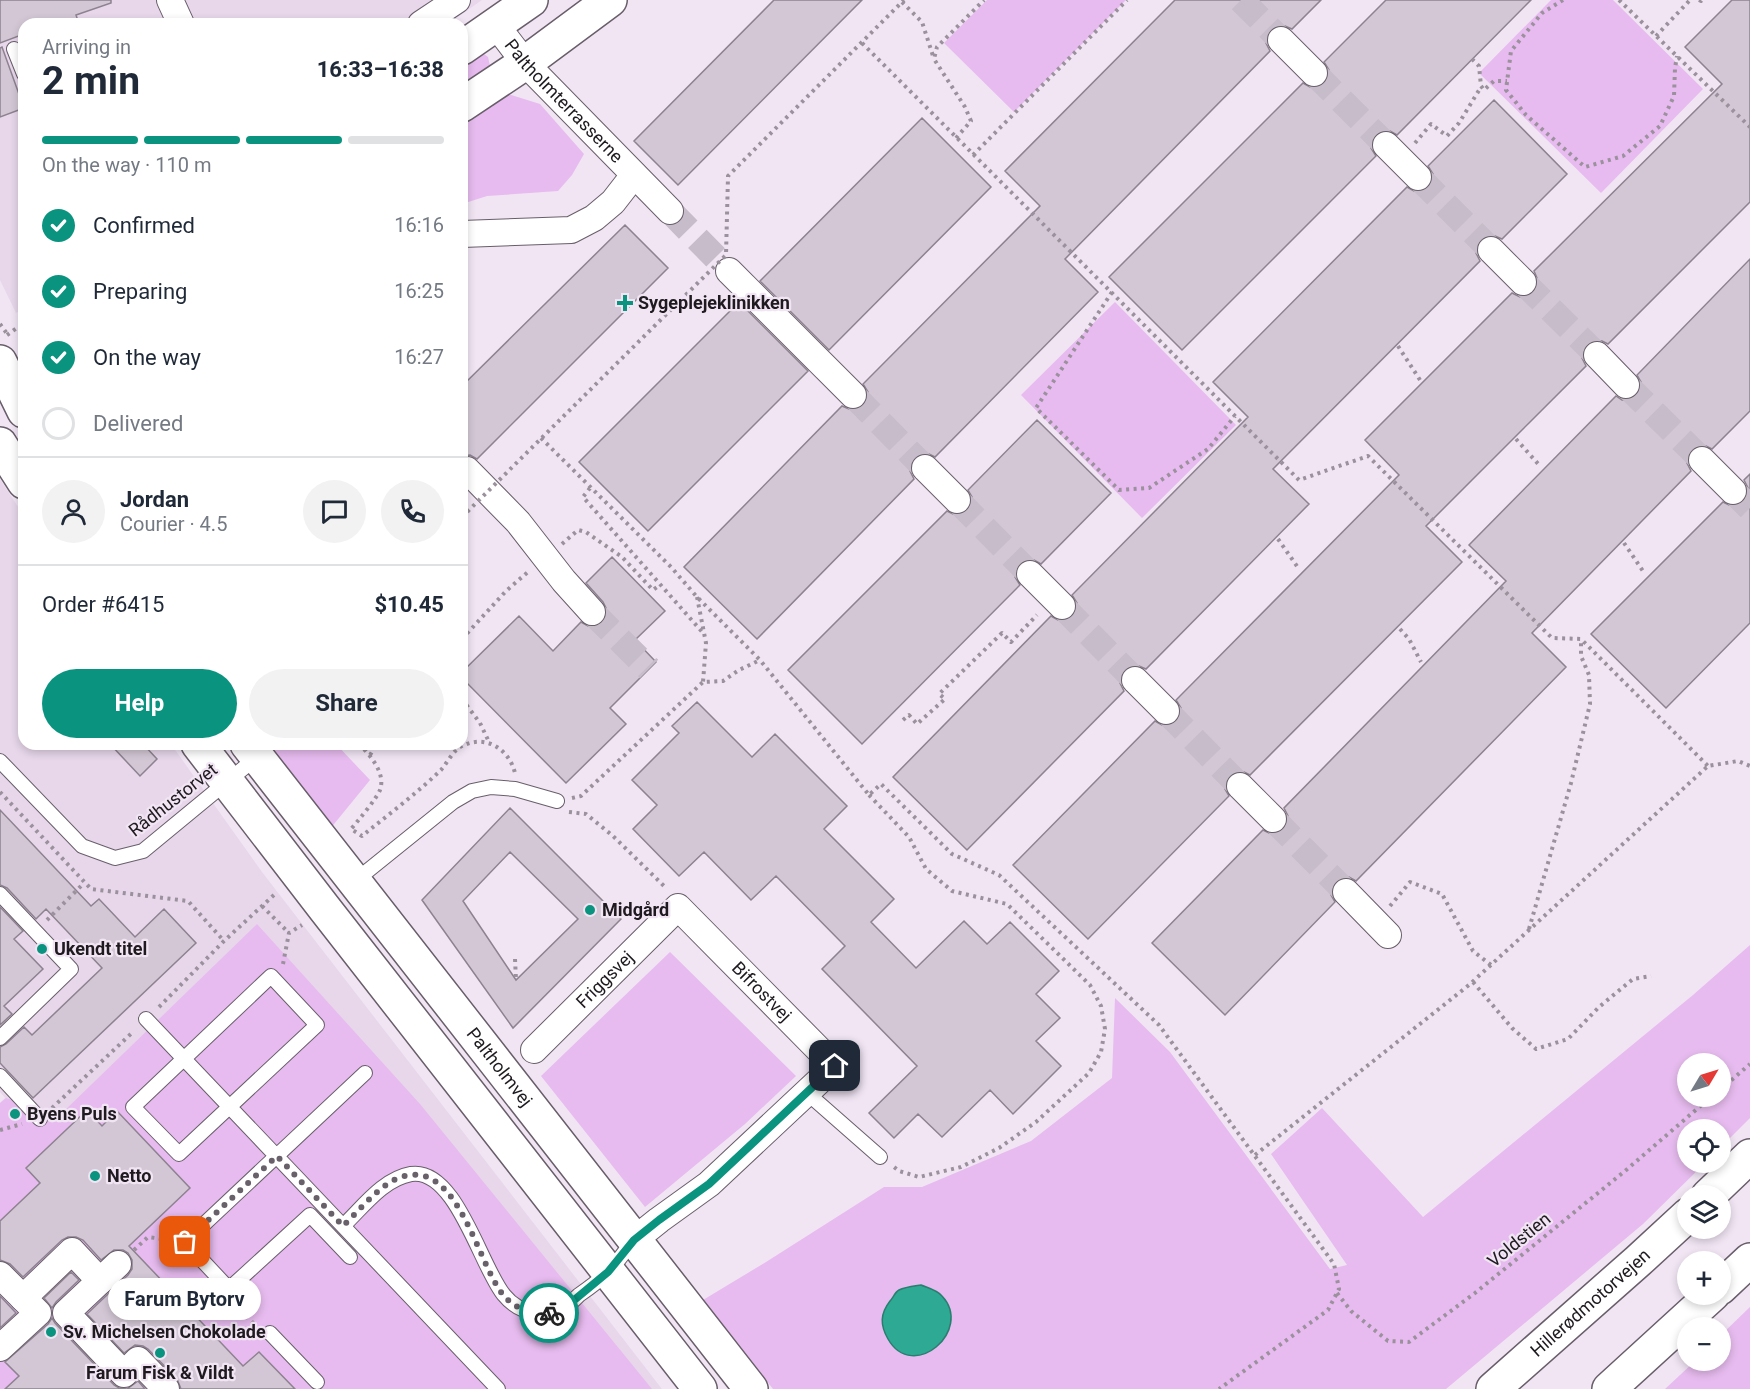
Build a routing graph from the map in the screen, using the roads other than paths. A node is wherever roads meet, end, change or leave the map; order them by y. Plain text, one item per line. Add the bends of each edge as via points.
1 (170, 0) edge
2 (457, 0) edge
3 (531, 0) edge
4 (610, 0) edge
5 (178, 18) edge
6 (430, 18) edge
7 (496, 25) junction
8 (1281, 40) tunnel mouth
9 (468, 44) edge
10 (15, 49) dead end
11 (18, 57) edge
12 (525, 63) junction
13 (1314, 72) tunnel mouth
14 (468, 101) edge
15 (634, 175) junction
16 (670, 211) tunnel mouth
17 (468, 234) edge
18 (1491, 250) tunnel mouth
19 (729, 271) tunnel mouth
20 (1523, 282) tunnel mouth
21 (18, 350) edge
22 (1597, 355) tunnel mouth
23 (0, 363) edge
24 (1626, 385) tunnel mouth
25 (853, 395) tunnel mouth
26 (17, 411) edge
27 (0, 444) edge
28 (1702, 460) tunnel mouth
29 (925, 468) tunnel mouth
30 (468, 471) edge
31 (18, 472) edge
32 (1733, 491) tunnel mouth
33 (957, 500) tunnel mouth
34 (1030, 574) tunnel mouth
35 (1050, 610) tunnel mouth
36 (591, 612) tunnel mouth
37 (1135, 680) tunnel mouth
38 (1166, 711) tunnel mouth
39 (203, 750) edge
40 (252, 750) edge
41 (0, 761) edge
42 (226, 781) junction
43 (1240, 786) tunnel mouth
44 (557, 801) road end
45 (1273, 819) tunnel mouth
46 (355, 881) junction
47 (1346, 892) tunnel mouth
48 (0, 894) edge
49 (678, 907) joint
50 (1382, 929) road end
51 (146, 1019) dead end
52 (0, 1038) edge
53 (534, 1050) dead end
54 (184, 1059) junction
55 (365, 1073) dead end
56 (0, 1076) edge
57 (806, 1092) junction
58 (230, 1107) junction
59 (40, 1119) dead end
60 (277, 1156) junction
61 (1750, 1156) edge
62 (880, 1157) road end
63 (1720, 1185) edge
64 (1677, 1225) edge
65 (343, 1226) junction
66 (634, 1240) junction
67 (350, 1257) dead end
68 (1750, 1260) edge
69 (118, 1264) road end
70 (608, 1272) junction
71 (0, 1275) edge
72 (1731, 1278) edge
73 (100, 1281) junction
74 (43, 1301) junction
75 (1701, 1305) edge
76 (265, 1331) road end
77 (0, 1348) edge
78 (159, 1381) edge
79 (317, 1382) dead end
80 (498, 1389) edge
81 (700, 1389) edge
82 (751, 1389) edge
83 (1493, 1389) edge
84 (1609, 1389) edge

1 - 5 street
2 - 6 street
3 - 7 main road
4 - 12 main road
7 - 9 main road
7 - 12 street, Paltholmterrasserne
8 - 13 street
10 - 11 lane
12 - 14 main road
12 - 15 street, Paltholmterrasserne
15 - 16 street, Paltholmterrasserne
15 - 17 street, Paltholmterrasserne via 613,202 571,230
18 - 20 street
19 - 25 street
21 - 23 main road
22 - 24 street
23 - 26 main road
27 - 31 main road
28 - 32 street
29 - 33 street
30 - 36 street via 518,522
34 - 35 street
37 - 38 street
39 - 42 main road
40 - 42 lane, Rådhustorvet
40 - 46 main road, Paltholmvej
41 - 42 lane, Rådhustorvet via 82,846 115,858 143,850
42 - 70 main road
43 - 45 street
44 - 46 lane via 515,789 491,787 472,791
46 - 66 main road, Paltholmvej
47 - 50 street
48 - 52 lane via 71,969
49 - 53 street, Friggsvej
49 - 57 street, Bifrostvej via 835,1066
51 - 54 lane
54 - 58 lane
54 - 58 lane via 133,1107 179,1154
54 - 58 lane via 271,976 317,1025
55 - 60 lane
56 - 59 lane
57 - 62 lane
57 - 66 street, Bifrostvej via 709,1184
58 - 60 lane
60 - 65 lane
60 - 67 lane via 185,1242 229,1289 310,1215
61 - 63 main road
64 - 83 main road, Hillerødmotorvejen
65 - 70 lane via 384,1186 414,1174 431,1178 447,1191 504,1295 527,1312 555,1312
65 - 80 lane
66 - 70 lane
66 - 82 main road, Paltholmvej
68 - 72 main road
69 - 73 street
70 - 81 main road
71 - 74 street
73 - 74 street
73 - 74 street via 72,1251
74 - 77 street
74 - 78 street via 124,1374 138,1360
75 - 84 main road
76 - 79 lane

